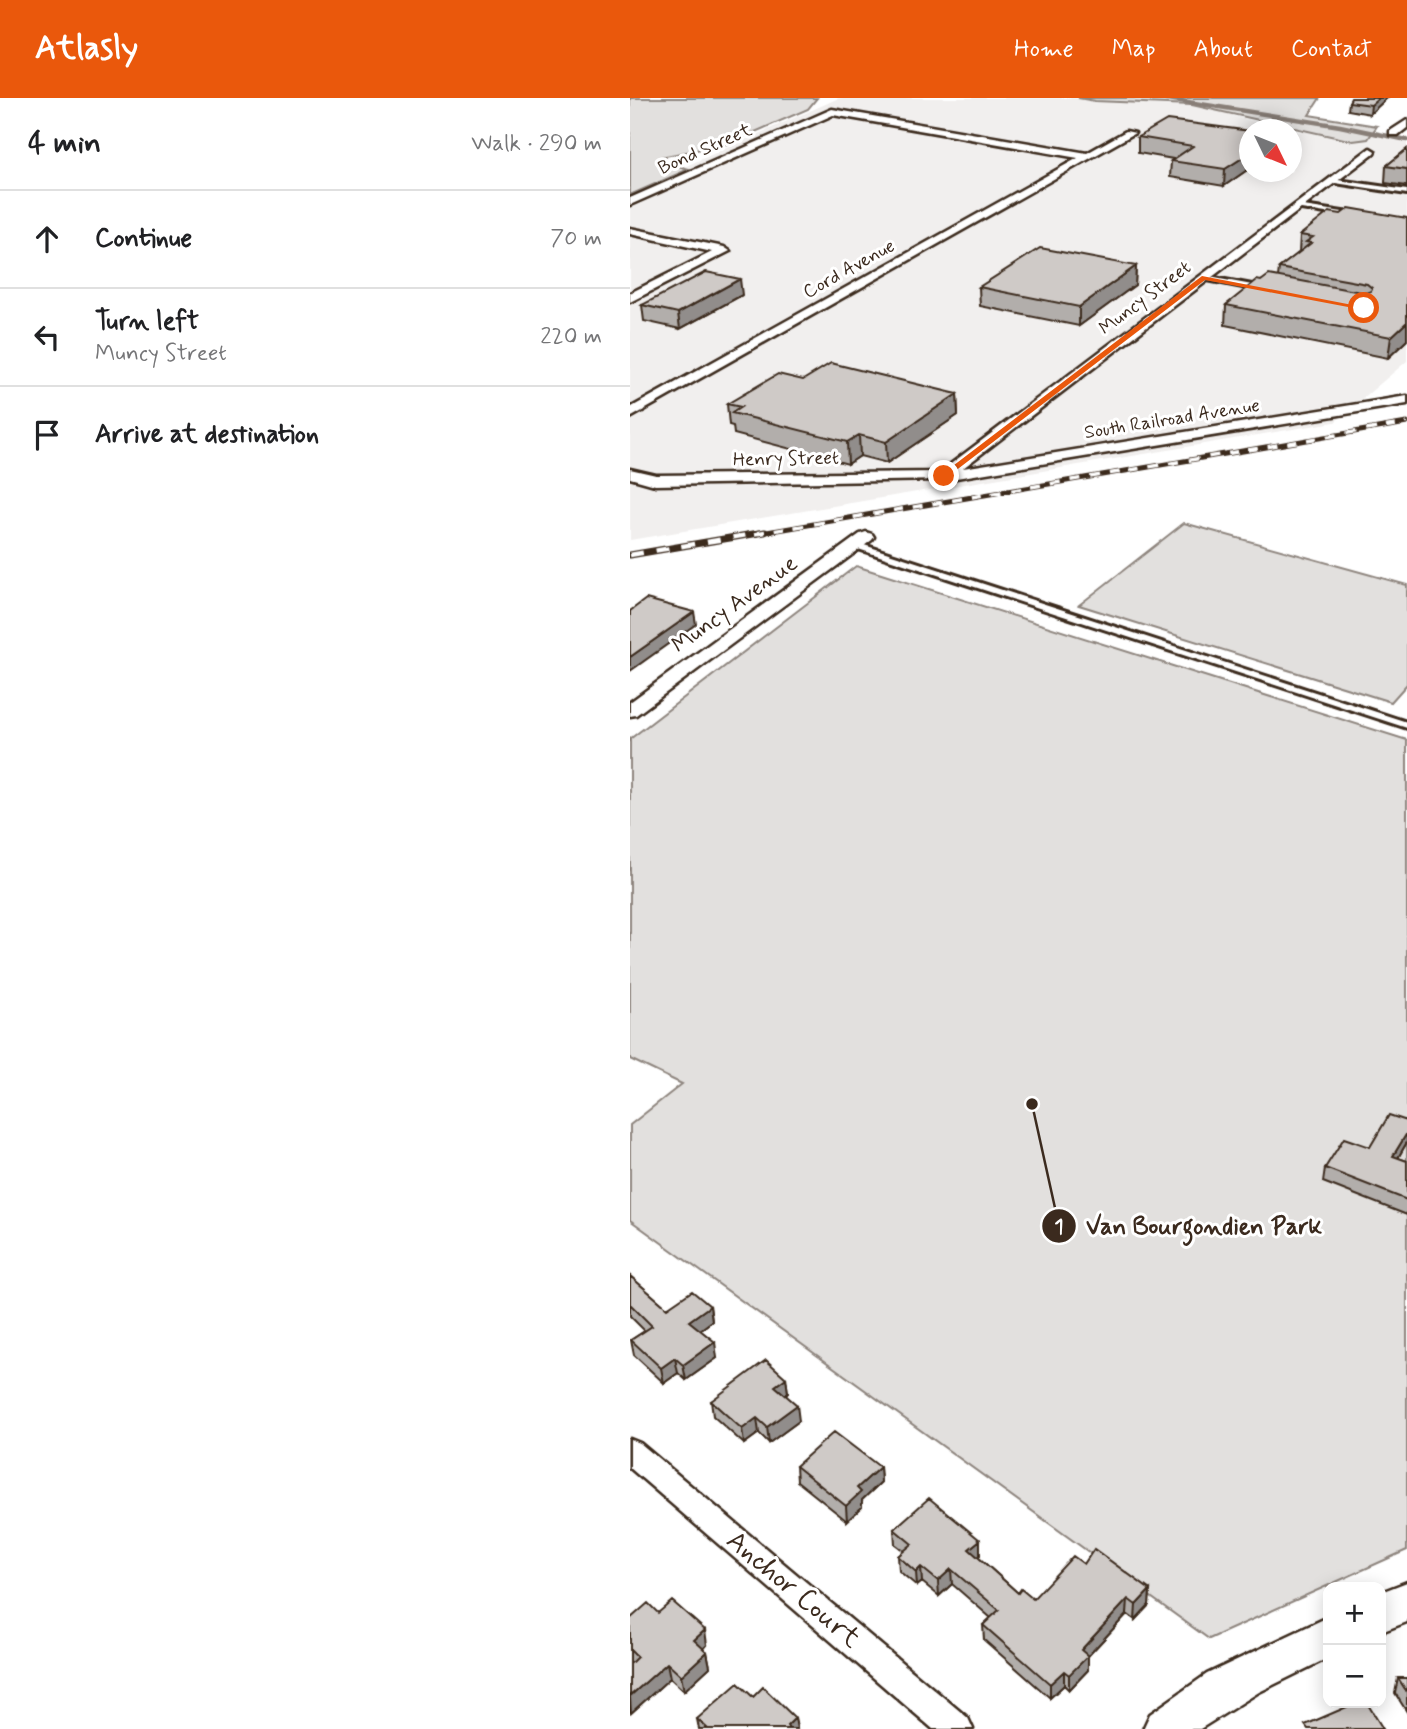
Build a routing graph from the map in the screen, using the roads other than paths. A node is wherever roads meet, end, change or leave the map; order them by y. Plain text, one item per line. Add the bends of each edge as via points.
1 (1407, 123) edge
2 (1130, 133) dead end
3 (1394, 133) dead end
4 (1370, 151) dead end
5 (1086, 156) junction
6 (1331, 181) junction
7 (1407, 192) edge
8 (630, 202) edge
9 (1297, 207) junction
10 (1362, 217) edge
11 (630, 230) edge
12 (1204, 278) junction
13 (1271, 290) edge
14 (630, 298) edge
15 (1407, 400) edge
16 (630, 414) edge
17 (630, 473) edge
18 (944, 476) junction
19 (861, 541) joint
20 (630, 711) edge
21 (1407, 725) edge
22 (630, 1451) edge
23 (1407, 1601) edge
24 (1386, 1611) edge
25 (1323, 1639) edge
26 (957, 1729) edge
27 (1166, 1729) edge

1 - 3 street
2 - 5 street, Cord Avenue
4 - 6 street, Muncy Street
5 - 8 street, Bond Street via 832,112
5 - 16 street, Cord Avenue
6 - 7 lane
6 - 9 street, Muncy Street
9 - 10 lane
9 - 12 street, Muncy Street
11 - 14 street via 724,251
12 - 13 lane
12 - 18 street, Muncy Street
15 - 18 street, South Railroad Avenue
17 - 18 street, Henry Street via 655,480
19 - 20 street, Muncy Avenue
19 - 21 lane
22 - 26 street, Anchor Court
23 - 24 street
25 - 27 street via 1234,1682

